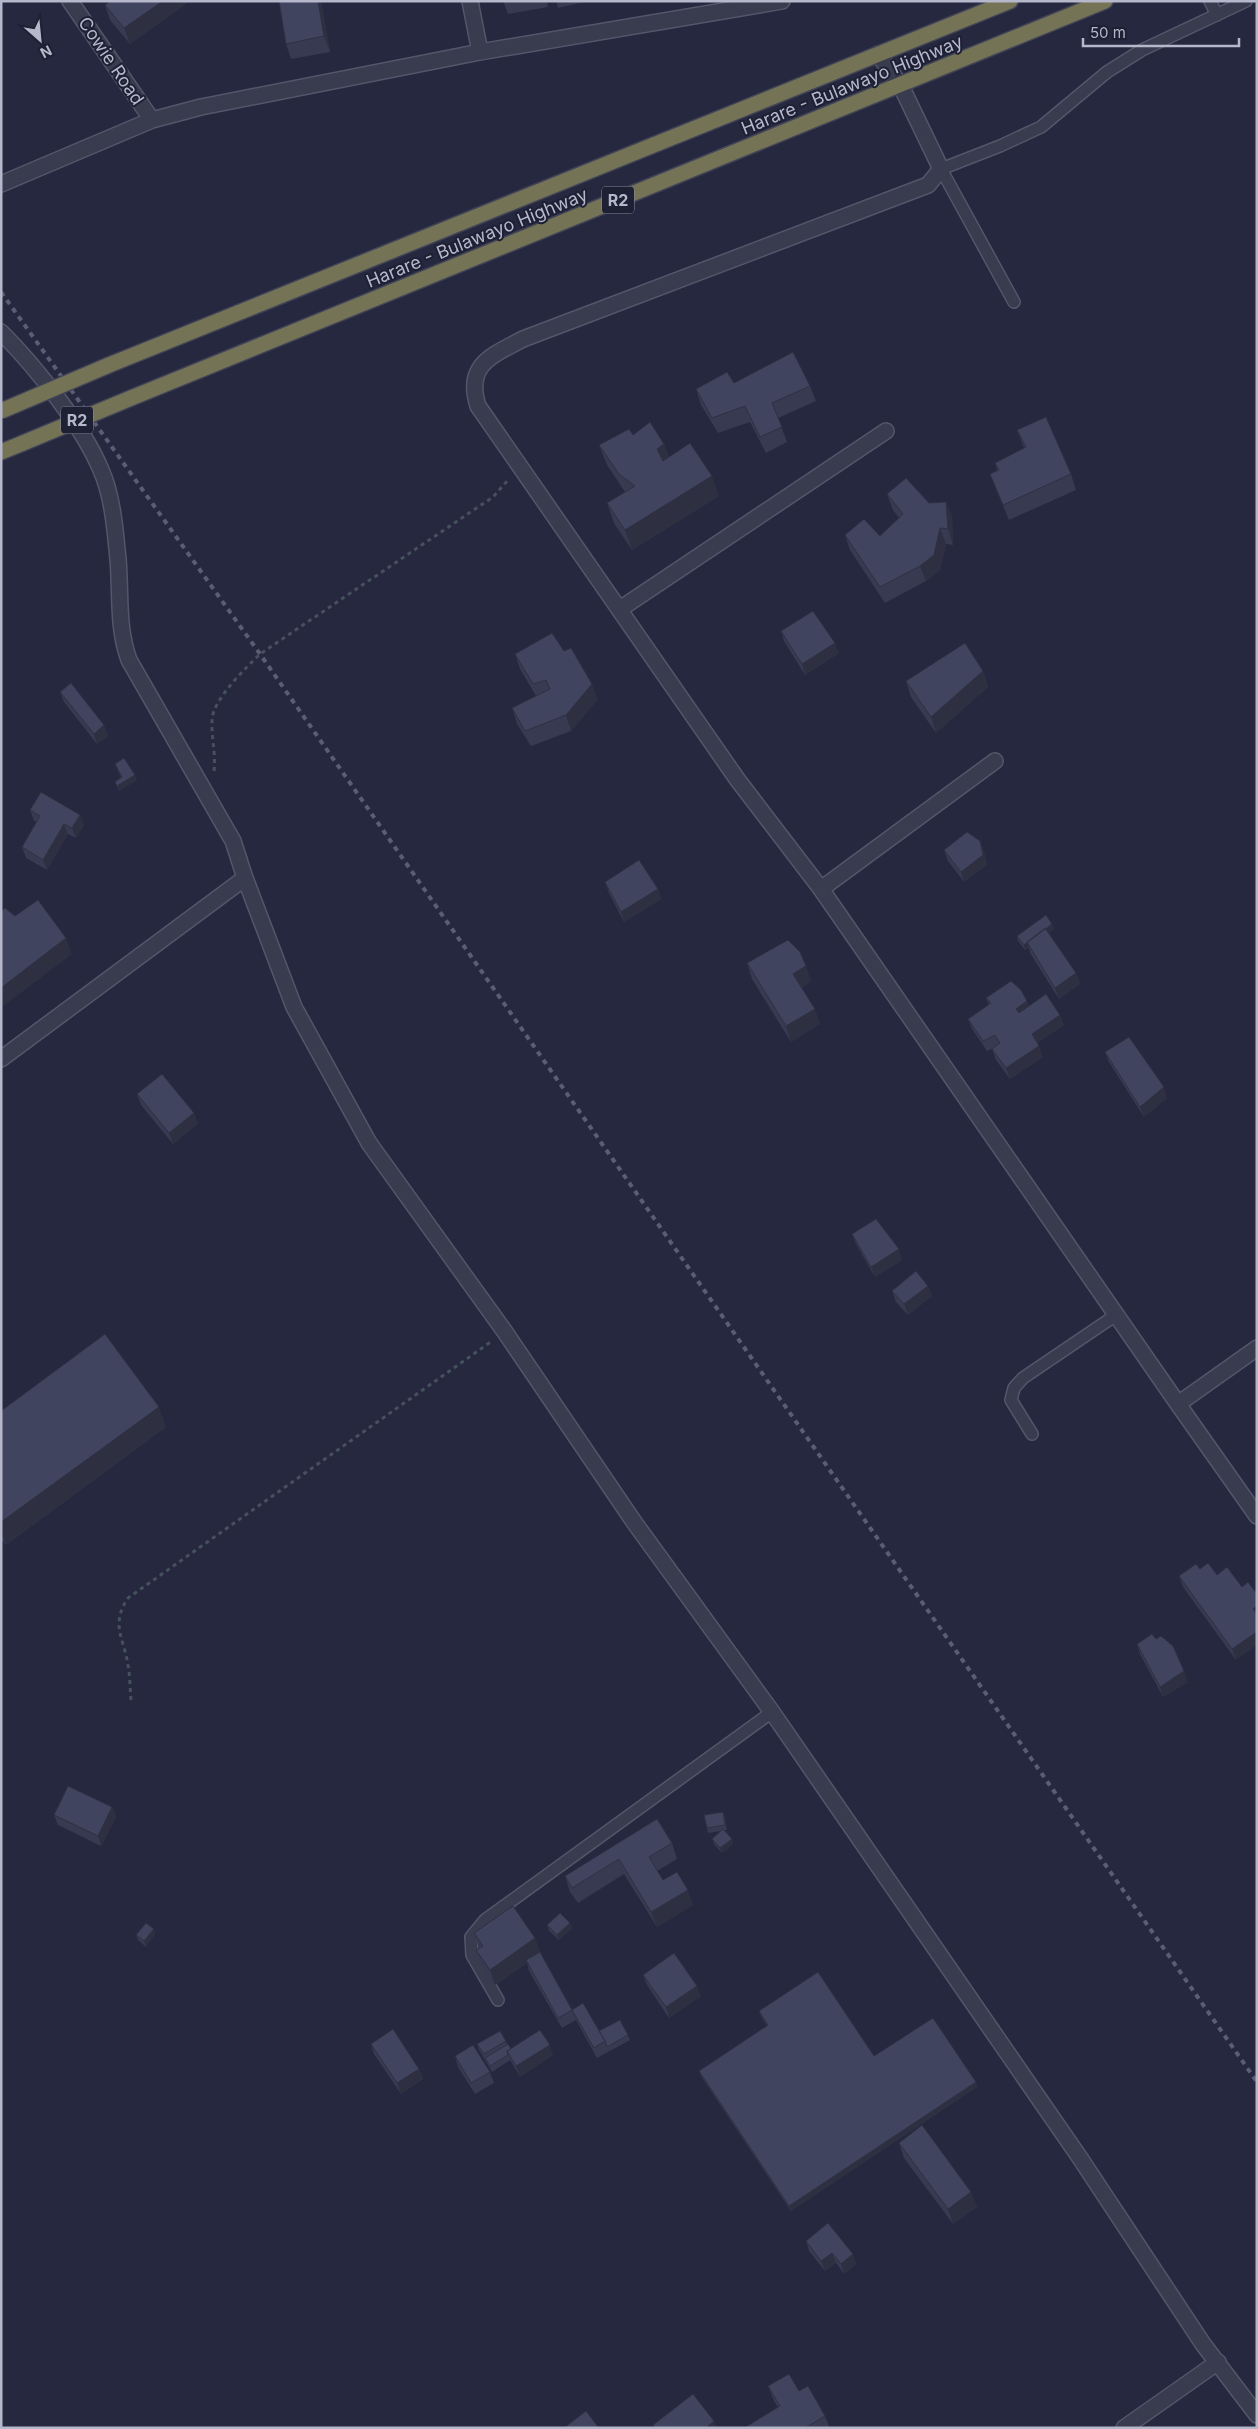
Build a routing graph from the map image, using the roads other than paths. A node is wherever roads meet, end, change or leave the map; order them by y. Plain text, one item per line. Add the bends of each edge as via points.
1 (70, 1) edge
2 (470, 1) edge
3 (782, 1) edge
4 (1010, 1) edge
5 (1105, 1) edge
6 (1210, 1) edge
7 (1246, 1) edge
8 (728, 6) edge
9 (1217, 15) junction
10 (480, 52) junction
11 (878, 54) junction
12 (901, 86) junction
13 (152, 120) junction
14 (941, 169) junction
15 (1, 184) edge
16 (1014, 302) dead end
17 (1, 332) edge
18 (1, 410) edge
19 (886, 431) dead end
20 (1, 452) edge
21 (620, 609) junction
22 (995, 762) dead end
23 (245, 878) junction
24 (821, 889) junction
25 (1, 1060) edge
26 (1116, 1315) junction
27 (1257, 1348) edge
28 (1178, 1404) junction
29 (1032, 1434) dead end
30 (1257, 1516) edge
31 (772, 1712) junction
32 (498, 2000) dead end
33 (1218, 2362) junction
34 (1257, 2414) edge
35 (1124, 2428) edge

1 - 13 street, Cowie Road
2 - 10 street
3 - 8 street
4 - 11 highway, Harare - Bulawayo Highway / R2
5 - 12 highway, Harare - Bulawayo Highway / R2
6 - 9 lane
7 - 9 lane
8 - 10 street
9 - 14 lane via 1142,50 1107,72 1041,127
10 - 13 street via 220,103
11 - 12 street
11 - 18 highway, Harare - Bulawayo Highway / R2, bridge
12 - 14 street
12 - 20 highway, Harare - Bulawayo Highway / R2, bridge
13 - 15 street
14 - 16 lane
14 - 21 street via 928,185 523,339 488,360 476,372 478,406
17 - 23 street via 63,408 88,444 101,470 114,524 125,649 233,841
19 - 21 street
21 - 24 street via 738,779
22 - 24 street
23 - 25 street
23 - 31 street via 294,1007 369,1143 505,1332 634,1522
24 - 26 street
26 - 28 street
26 - 29 lane via 1023,1378 1014,1388 1011,1400
27 - 28 street
28 - 30 street
31 - 32 lane via 485,1920 472,1937 472,1955
31 - 33 street
33 - 34 street
33 - 35 street

